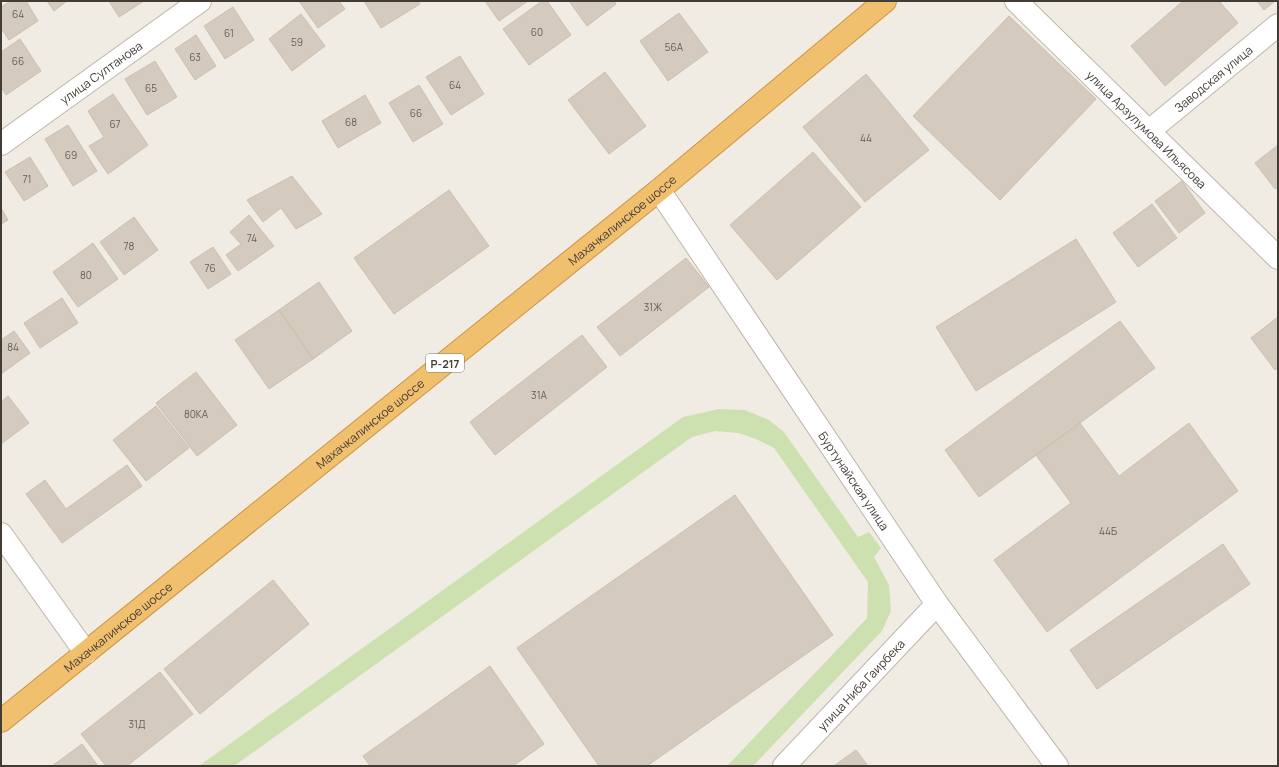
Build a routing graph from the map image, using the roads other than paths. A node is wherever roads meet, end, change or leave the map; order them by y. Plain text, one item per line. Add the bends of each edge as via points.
1 (200, 1) edge
2 (885, 1) edge
3 (1016, 1) edge
4 (1278, 26) edge
5 (1149, 131) junction
6 (1, 144) edge
7 (659, 190) junction
8 (1278, 258) edge
9 (1, 534) edge
10 (937, 604) junction
11 (86, 653) junction
12 (1, 721) edge
13 (784, 766) edge
14 (1056, 766) edge

1 - 6 street, улица Султанова
2 - 7 highway, Махачкалинское шоссе / Р-217
3 - 5 street, улица Арзулумова Ильясова
4 - 5 street, Заводская улица
5 - 8 street, улица Арзулумова Ильясова
7 - 10 street, Буртунайская улица
7 - 11 highway, Махачкалинское шоссе / Р-217
9 - 11 street
10 - 13 street, улица Ниба Гаирбека
10 - 14 street, Буртунайская улица
11 - 12 highway, Махачкалинское шоссе / Р-217

